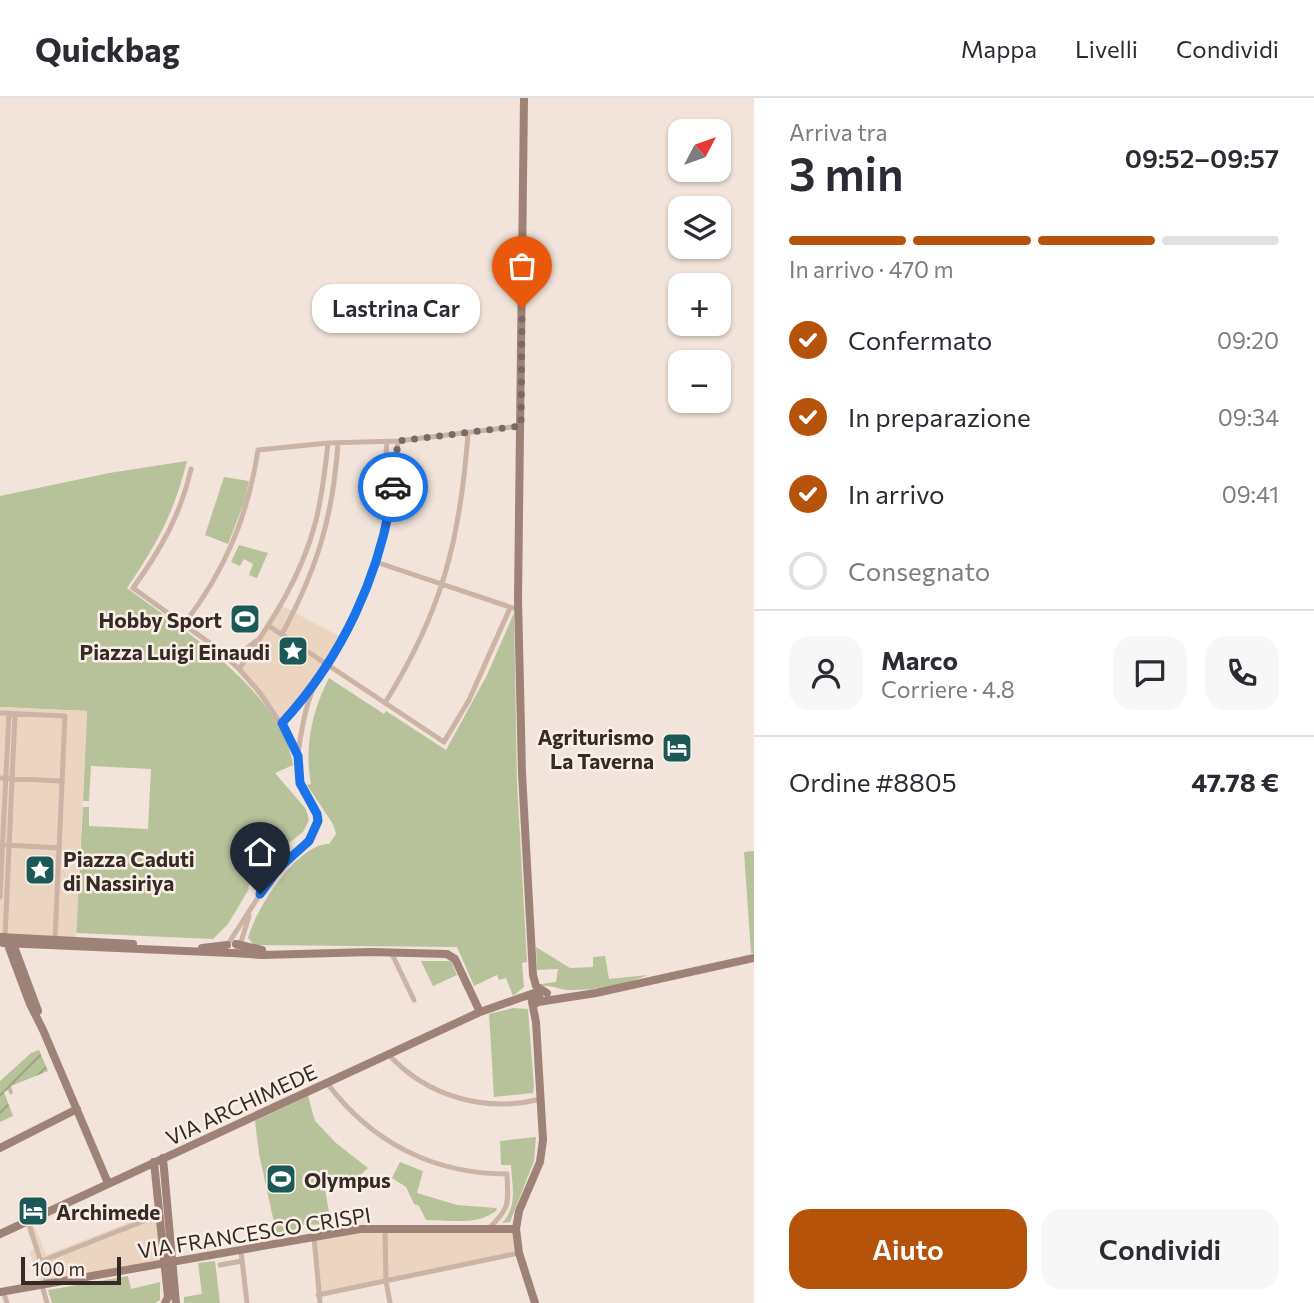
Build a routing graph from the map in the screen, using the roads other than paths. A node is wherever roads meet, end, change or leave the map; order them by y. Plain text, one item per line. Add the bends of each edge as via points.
1 (524, 98) edge
2 (521, 426) junction
3 (468, 434) junction
4 (398, 441) junction
5 (387, 442) junction
6 (328, 443) junction
7 (338, 443) junction
8 (191, 469) dead end
9 (320, 501) junction
10 (332, 504) junction
11 (388, 517) junction
12 (301, 562) junction
13 (376, 562) junction
14 (314, 568) junction
15 (443, 584) junction
16 (510, 608) junction
17 (520, 610) junction
18 (184, 624) junction
19 (269, 626) junction
20 (282, 634) junction
21 (261, 637) junction
22 (231, 661) junction
23 (326, 664) junction
24 (239, 669) junction
25 (318, 677) junction
26 (385, 703) junction
27 (0, 713) edge
28 (12, 713) junction
29 (282, 723) junction
30 (298, 756) junction
31 (6, 779) edge
32 (62, 781) junction
33 (4, 845) edge
34 (59, 848) junction
35 (0, 897) edge
36 (253, 906) junction
37 (55, 939) junction
38 (6, 940) edge
39 (23, 944) junction
40 (233, 947) junction
41 (289, 953) junction
42 (391, 953) junction
43 (754, 958) edge
44 (22, 963) junction
45 (534, 997) junction
46 (414, 1000) dead end
47 (480, 1012) junction
48 (43, 1030) junction
49 (389, 1055) junction
50 (327, 1083) junction
51 (541, 1099) junction
52 (77, 1110) junction
53 (0, 1148) edge
54 (163, 1158) junction
55 (154, 1162) junction
56 (108, 1183) junction
57 (159, 1215) junction
58 (28, 1221) junction
59 (488, 1228) junction
60 (385, 1229) junction
61 (516, 1229) junction
62 (0, 1234) edge
63 (314, 1237) junction
64 (241, 1251) junction
65 (519, 1253) junction
66 (42, 1261) junction
67 (242, 1261) junction
68 (169, 1263) junction
69 (220, 1265) dead end
70 (386, 1281) junction
71 (45, 1285) junction
72 (1, 1292) edge
73 (318, 1295) junction
74 (172, 1301) edge
75 (7, 1303) edge
76 (47, 1303) edge
77 (247, 1303) edge
78 (320, 1303) edge
79 (390, 1303) edge
80 (535, 1303) edge

1 - 2 main road
2 - 3 street
2 - 17 main road
3 - 4 street
3 - 15 street via 461,510
4 - 5 street
4 - 11 street
5 - 7 street
5 - 11 street via 382,499
6 - 7 street
6 - 9 street
6 - 18 street via 258,450 239,530 216,579
7 - 10 street
8 - 18 street via 169,532 133,588
9 - 10 street
9 - 12 street
10 - 14 street
11 - 13 street
12 - 14 street
12 - 19 street
13 - 15 street
13 - 23 street via 353,620
14 - 20 street
15 - 16 street
15 - 26 street via 418,646
16 - 17 street
16 - 26 street via 469,700 444,742
17 - 45 main road via 522,774
18 - 22 street
19 - 20 street
19 - 21 street
20 - 23 street
21 - 22 street
21 - 24 street
22 - 24 street
23 - 25 street
23 - 26 street
24 - 29 street
25 - 29 street
25 - 30 street via 305,713
27 - 28 street
28 - 31 street
28 - 32 street via 65,716
29 - 30 street
30 - 36 street via 300,783 318,821 309,841 279,868
31 - 32 street
31 - 33 street
32 - 34 street
33 - 34 street
33 - 35 street
33 - 38 street
34 - 37 street
36 - 40 street
36 - 40 street via 243,935
37 - 38 main road
37 - 40 main road
38 - 39 main road
38 - 44 main road
38 - 48 main road
39 - 40 main road
39 - 44 main road
40 - 41 main road
40 - 41 main road
41 - 42 main road
42 - 46 street
42 - 47 main road via 453,956
43 - 45 main road, VIA ARCHIMEDE via 596,993
44 - 48 main road
45 - 47 main road, VIA ARCHIMEDE
45 - 51 main road
47 - 49 main road, VIA ARCHIMEDE
48 - 52 main road
49 - 50 main road, VIA ARCHIMEDE
49 - 51 street via 420,1081 459,1098 494,1104
50 - 54 main road, VIA ARCHIMEDE
50 - 59 street via 354,1115 399,1149 451,1169 507,1174 505,1212
51 - 61 main road via 540,1162
52 - 53 main road
52 - 56 main road
54 - 55 main road, VIA ARCHIMEDE
54 - 68 main road
55 - 56 main road, VIA ARCHIMEDE
55 - 57 main road
56 - 58 main road, VIA ARCHIMEDE
57 - 66 street
57 - 68 main road
58 - 62 main road, VIA ARCHIMEDE
58 - 66 street
59 - 60 main road, VIA FRANCESCO CRISPI
59 - 61 main road, VIA FRANCESCO CRISPI
60 - 63 main road, VIA FRANCESCO CRISPI
60 - 70 street
61 - 65 main road
63 - 64 main road, VIA FRANCESCO CRISPI
63 - 73 street
64 - 67 street
64 - 68 main road, VIA FRANCESCO CRISPI
65 - 70 street
65 - 80 main road
66 - 71 street
67 - 69 street
67 - 77 street
68 - 71 main road, VIA FRANCESCO CRISPI
68 - 74 main road
70 - 73 street
70 - 79 street
71 - 72 main road, VIA FRANCESCO CRISPI
71 - 76 street
72 - 75 street
73 - 78 street

